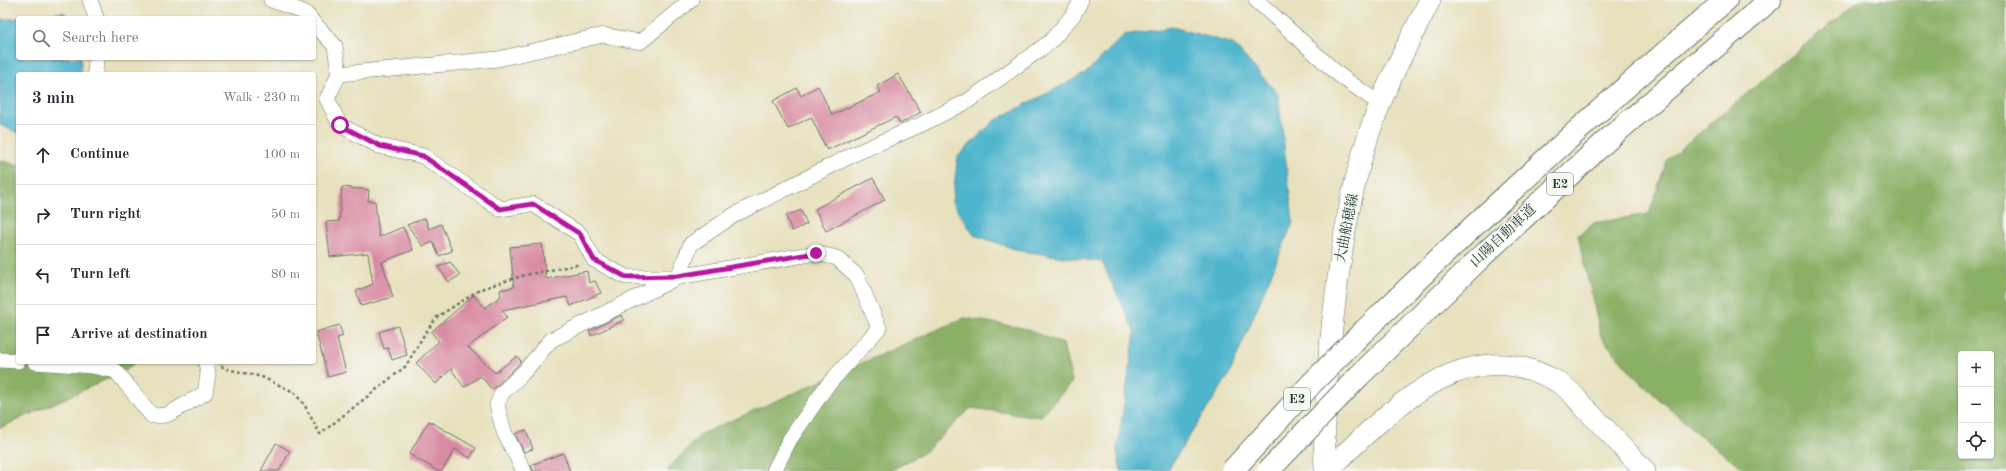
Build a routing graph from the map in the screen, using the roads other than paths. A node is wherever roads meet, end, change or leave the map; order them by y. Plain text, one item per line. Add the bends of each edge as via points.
1 (90, 0) edge
2 (271, 0) edge
3 (691, 0) edge
4 (1081, 0) edge
5 (1256, 0) edge
6 (1430, 0) edge
7 (1726, 0) edge
8 (1770, 0) edge
9 (95, 16) edge
10 (308, 16) edge
11 (316, 25) edge
12 (96, 60) edge
13 (95, 72) edge
14 (339, 74) junction
15 (1380, 104) junction
16 (678, 276) junction
17 (0, 360) edge
18 (16, 361) edge
19 (64, 364) edge
20 (206, 364) edge
21 (524, 471) edge
22 (774, 471) edge
23 (1232, 471) edge
24 (1268, 471) edge
25 (1326, 471) edge
26 (1646, 471) edge

1 - 9 street
2 - 10 street via 304,12
3 - 14 street via 640,42 603,35 498,59
4 - 16 street via 1074,14 1050,42 968,101 852,155 734,215 692,244
5 - 15 street via 1338,75
6 - 15 main road, 大曲船穂線
7 - 23 highway, 山陽自動車道 / E2, bridge via 1586,122 1459,239 1312,383
8 - 24 highway, 山陽自動車道 / E2, bridge via 1605,142 1485,254 1358,376
11 - 14 street via 335,46
12 - 13 street
14 - 16 street via 327,99 340,125 380,146 423,156 500,209 533,204 580,234 594,260 626,277
15 - 25 main road, 大曲船穂線 via 1348,211 1338,274 1330,341 1324,438
16 - 21 street via 551,340 502,393 497,405 504,432
16 - 22 street via 816,253 837,258 857,276 879,328 826,387 790,439
17 - 18 street
19 - 20 street via 116,371 152,416 167,415 205,393 208,374
25 - 26 main road via 1409,397 1443,376 1472,366 1506,366 1536,371 1562,385

